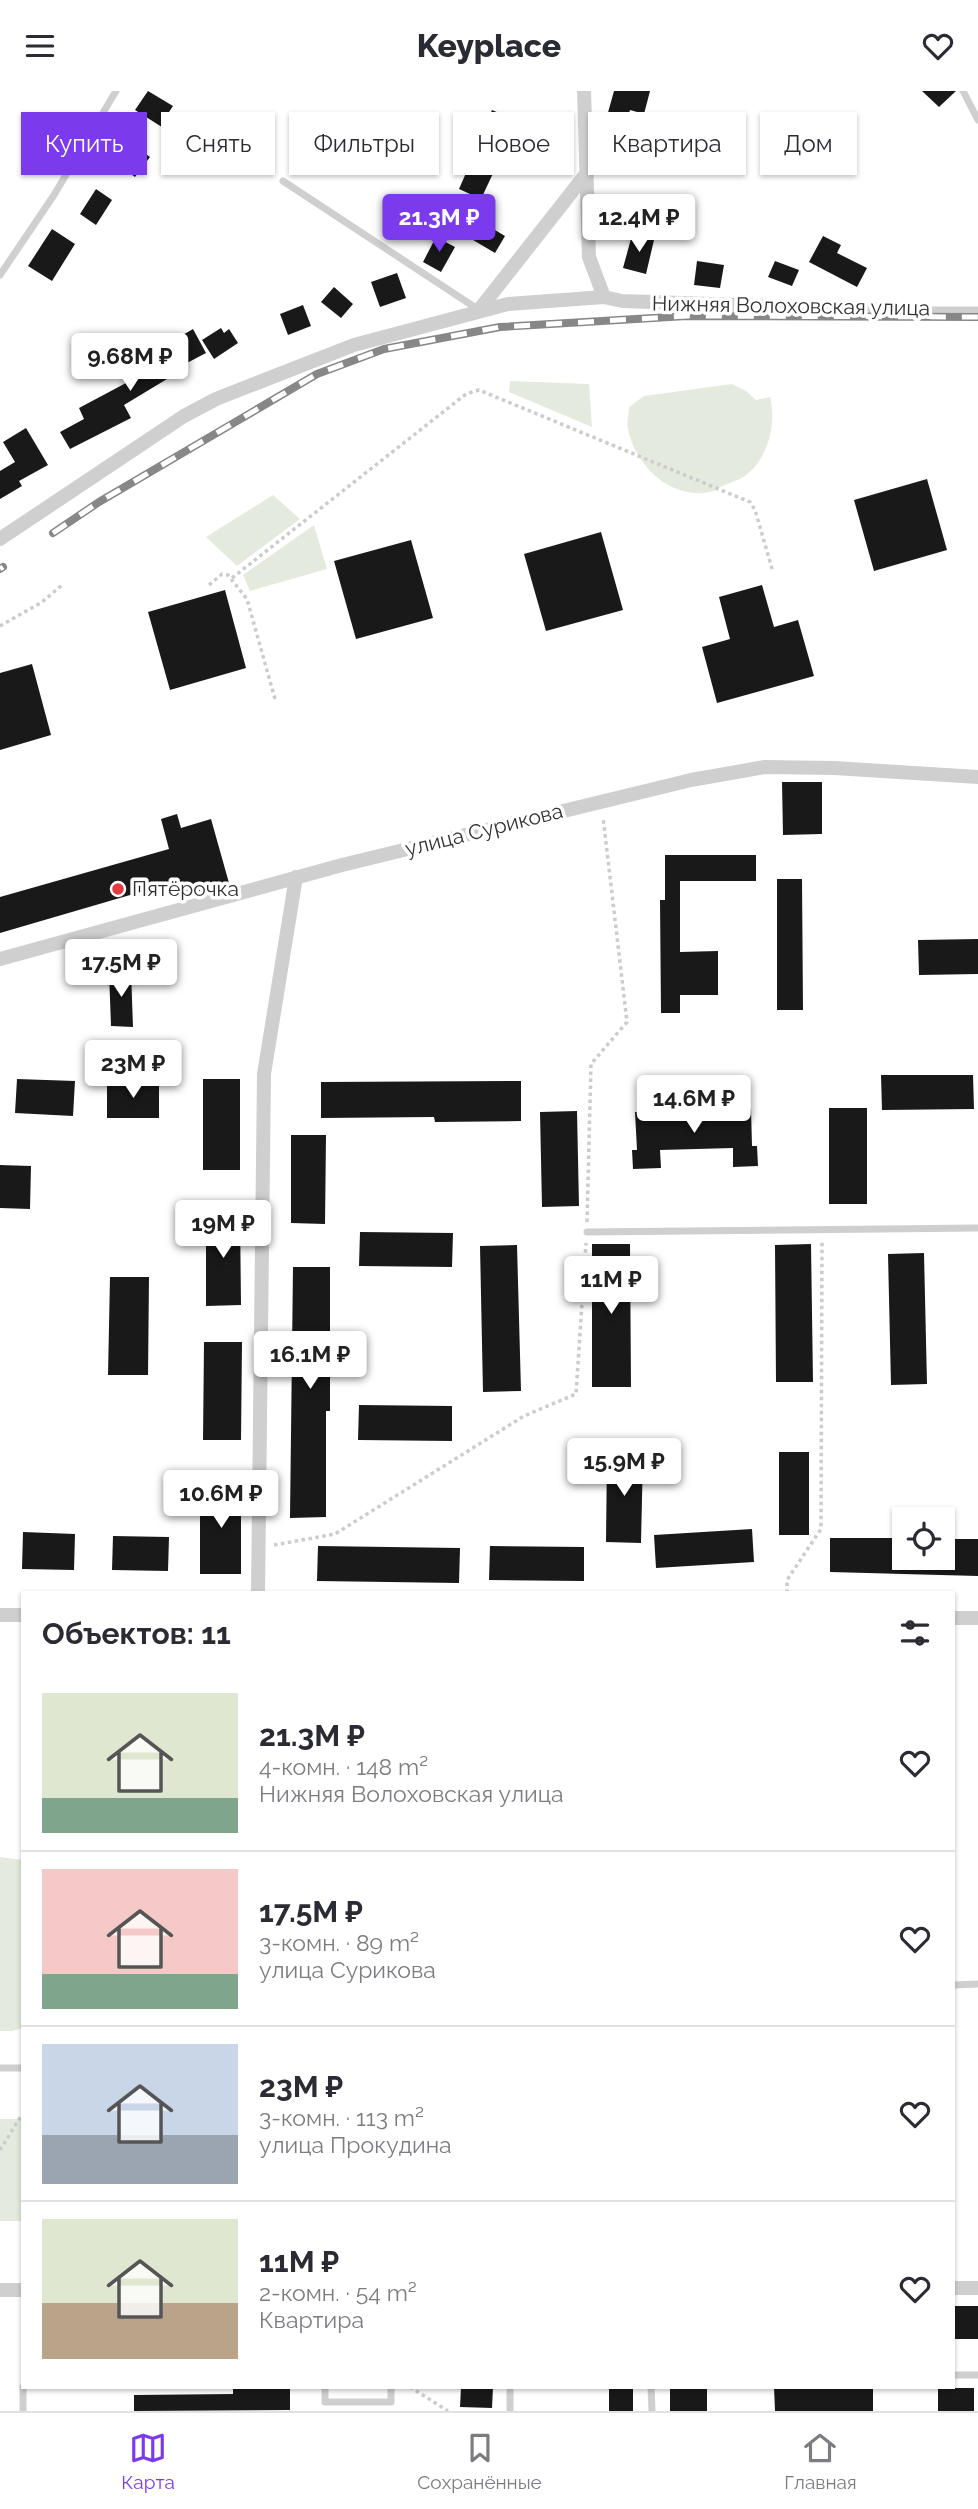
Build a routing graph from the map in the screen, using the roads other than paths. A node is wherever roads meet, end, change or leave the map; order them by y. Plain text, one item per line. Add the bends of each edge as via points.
1 (116, 91) edge
2 (584, 91) edge
3 (963, 91) edge
4 (978, 120) edge
5 (586, 174) junction
6 (283, 181) dead end
7 (0, 275) edge
8 (604, 297) junction
9 (479, 310) junction
10 (886, 310) joint
11 (978, 310) edge
12 (0, 539) edge
13 (978, 777) edge
14 (296, 877) junction
15 (0, 959) edge
16 (978, 1227) edge
17 (587, 1232) road end
18 (258, 1591) edge
19 (0, 1615) edge
20 (21, 1615) edge
21 (955, 1618) edge
22 (978, 1618) edge
23 (978, 1984) edge
24 (955, 1985) edge
25 (0, 2068) edge
26 (21, 2068) edge
27 (955, 2288) edge
28 (978, 2288) edge
29 (0, 2290) edge
30 (21, 2290) edge
31 (955, 2375) edge
32 (978, 2375) edge
33 (23, 2389) edge
34 (325, 2389) edge
35 (391, 2389) edge
36 (510, 2389) edge
37 (651, 2389) edge
38 (23, 2411) edge
39 (510, 2411) edge
40 (652, 2411) edge

1 - 7 lane
2 - 5 street
3 - 4 lane
5 - 8 street via 589,257
5 - 9 street
6 - 9 lane
8 - 9 street, Нижняя Волоховская улица
8 - 10 street, Нижняя Волоховская улица
9 - 12 street, Нижняя Волоховская улица via 354,345 200,407
10 - 11 lane, Нижняя Волоховская улица
13 - 14 street, улица Сурикова via 765,768 691,780
14 - 15 street, улица Сурикова
14 - 18 street via 264,1074
16 - 17 lane
19 - 20 street
21 - 22 street
23 - 24 lane
25 - 26 lane
27 - 28 street
29 - 30 street
31 - 32 lane
33 - 38 lane
34 - 35 lane via 325,2402 391,2402
36 - 39 lane
37 - 40 lane

